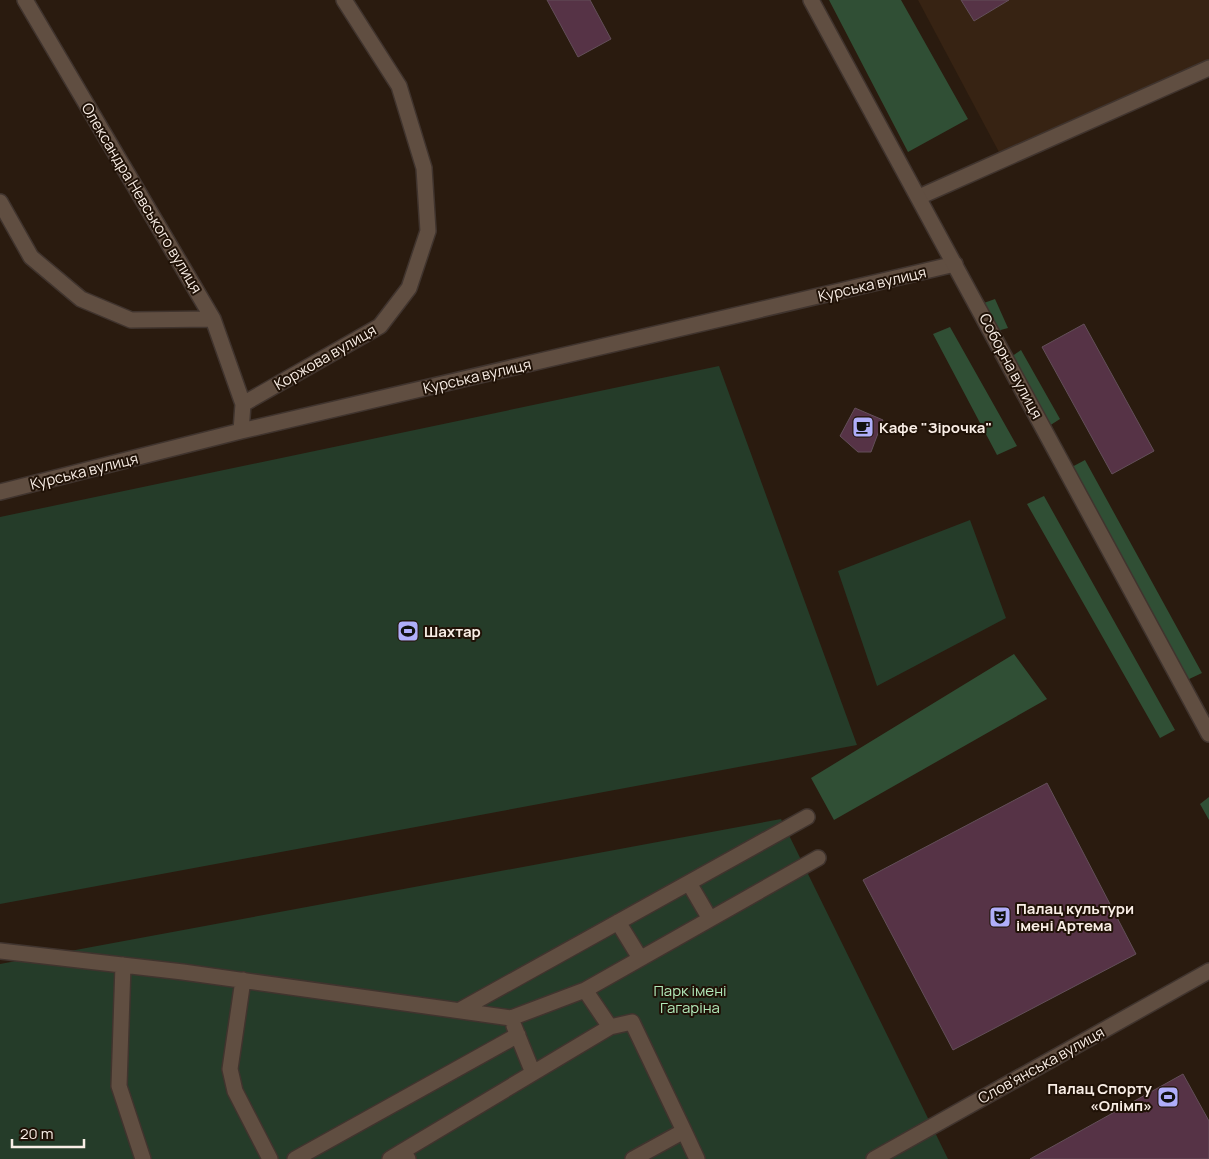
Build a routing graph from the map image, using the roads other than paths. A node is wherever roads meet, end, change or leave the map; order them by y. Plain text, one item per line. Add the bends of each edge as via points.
1 (25, 0) edge
2 (344, 0) edge
3 (811, 0) edge
4 (1209, 68) edge
5 (919, 197) junction
6 (0, 202) edge
7 (956, 264) junction
8 (213, 319) junction
9 (243, 404) junction
10 (241, 431) junction
11 (0, 492) edge
12 (1209, 734) edge
13 (807, 818) dead end
14 (818, 858) dead end
15 (688, 883) junction
16 (710, 919) junction
17 (618, 922) junction
18 (0, 951) edge
19 (640, 958) junction
20 (123, 965) junction
21 (1209, 971) edge
22 (243, 980) junction
23 (585, 990) junction
24 (460, 1010) junction
25 (511, 1018) junction
26 (610, 1027) junction
27 (518, 1035) junction
28 (533, 1073) junction
29 (684, 1132) junction
30 (406, 1155) edge
31 (143, 1159) edge
32 (270, 1159) edge
33 (295, 1159) edge
34 (390, 1159) edge
35 (633, 1159) edge
36 (697, 1159) edge
37 (874, 1159) edge

1 - 8 street, Олександра Невського вулиця
2 - 9 street, Коржова вулиця via 399,86 424,168 428,231 410,288 380,326
3 - 5 street, Соборна вулиця
4 - 5 street
5 - 7 street, Соборна вулиця
6 - 8 street via 31,257 81,299 131,320
7 - 10 street, Курська вулиця
7 - 12 street, Соборна вулиця
8 - 9 street, Олександра Невського вулиця
9 - 10 street
10 - 11 street, Курська вулиця
13 - 15 street
14 - 16 street
15 - 16 street
15 - 17 street
16 - 19 street
17 - 19 street
17 - 24 street
18 - 20 street
19 - 23 street
20 - 22 street
20 - 31 street via 119,1086
21 - 37 street, Слов'янська вулиця
22 - 24 street
22 - 32 street via 230,1069 235,1091
23 - 25 street
23 - 26 street
24 - 25 street
25 - 27 street
26 - 28 street
26 - 29 street via 632,1022
27 - 28 street
27 - 33 street
28 - 30 street
29 - 35 street
29 - 36 street
30 - 34 street

